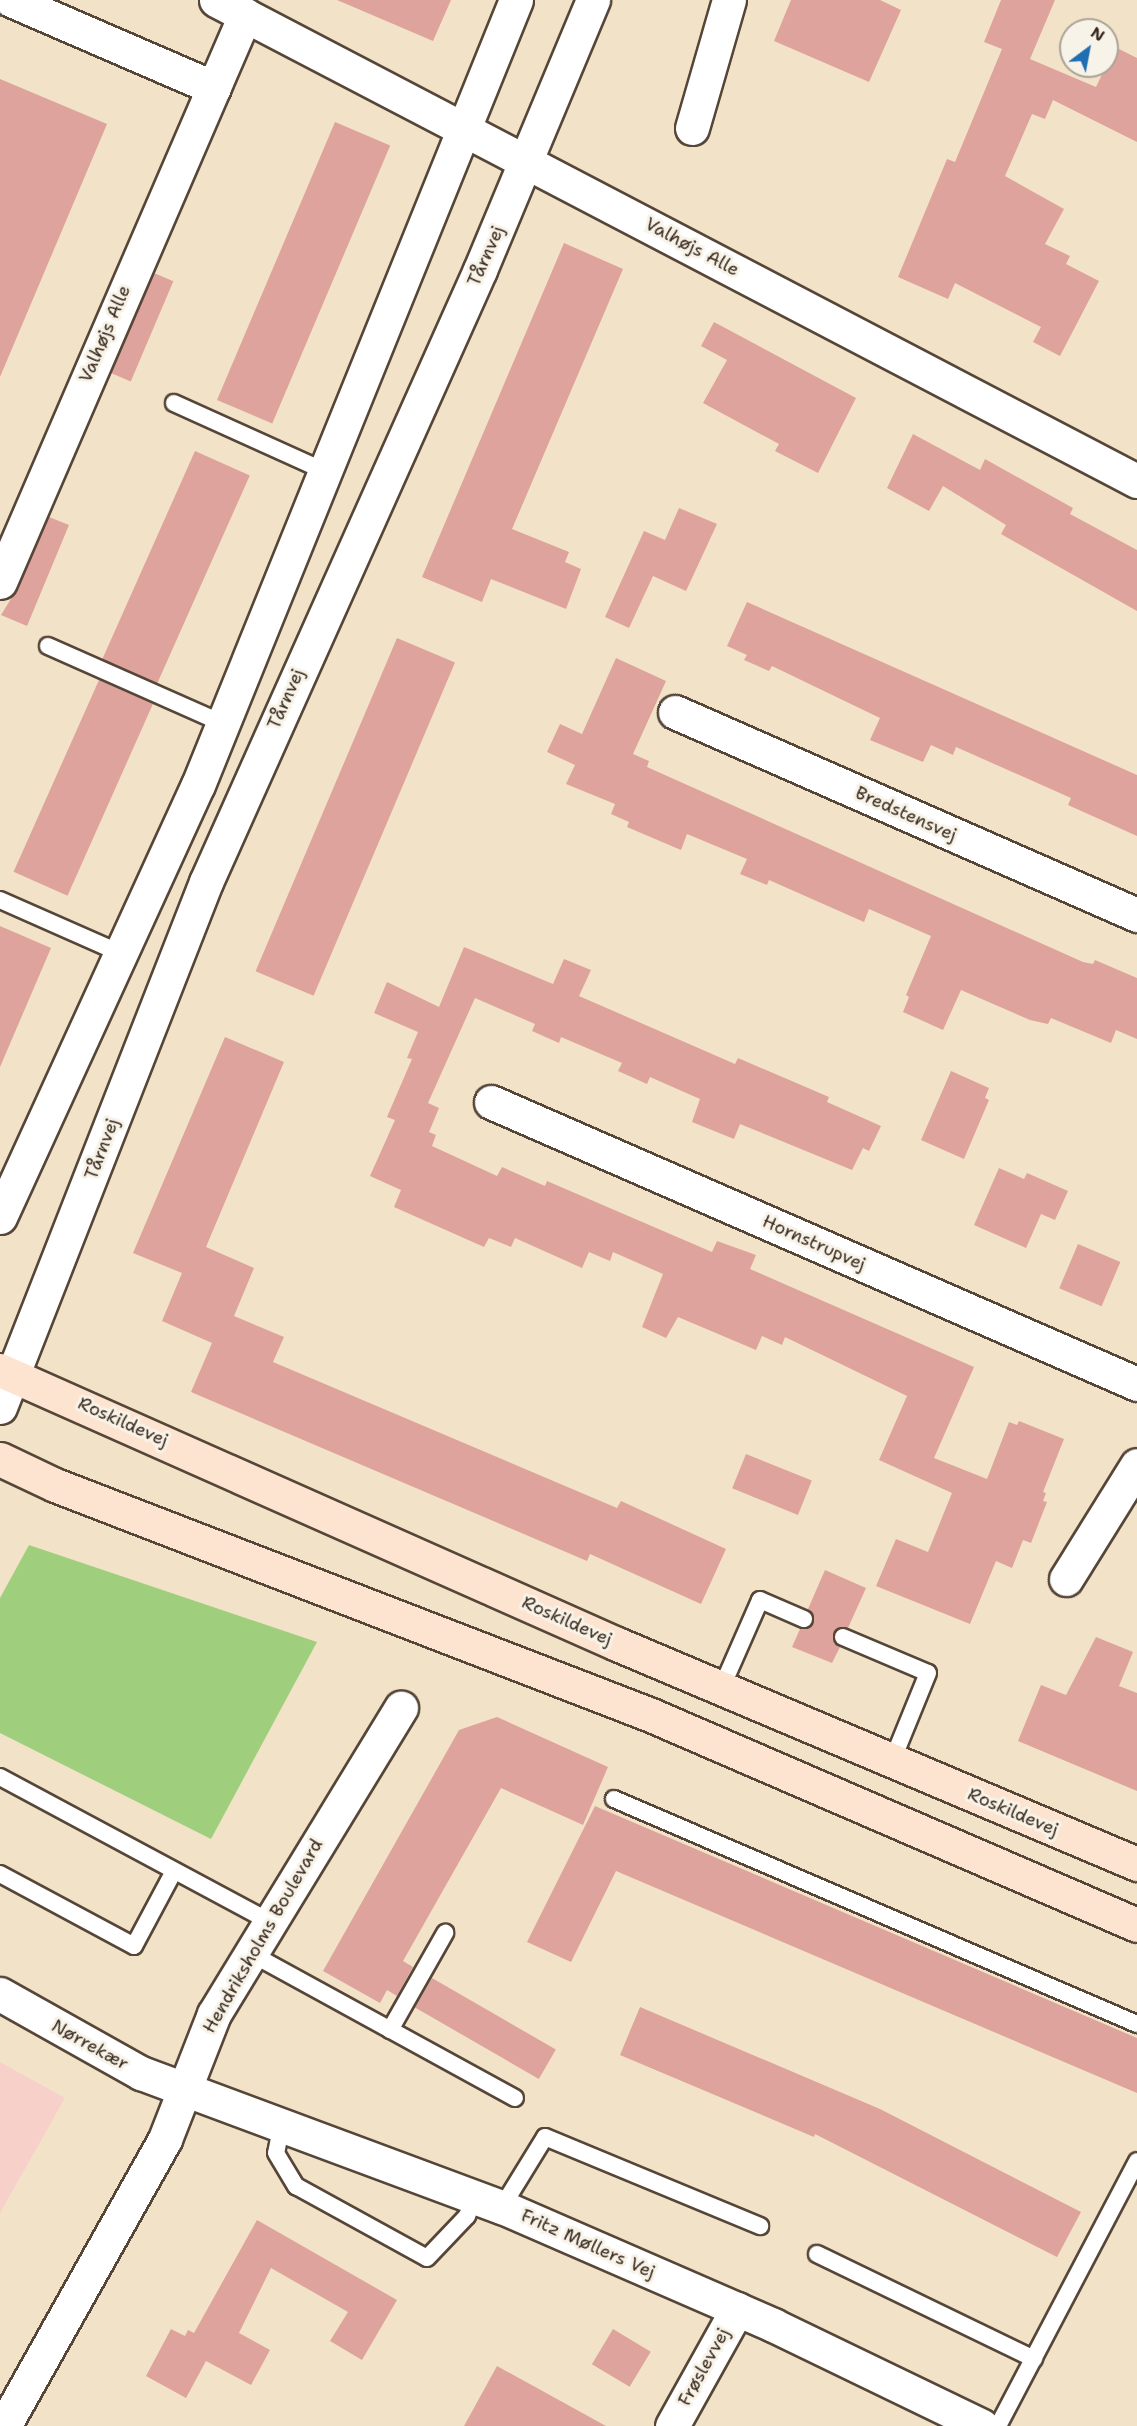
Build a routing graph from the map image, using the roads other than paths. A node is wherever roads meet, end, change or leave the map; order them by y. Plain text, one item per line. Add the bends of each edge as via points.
1 (11, 0) edge
2 (216, 0) edge
3 (516, 0) edge
4 (593, 0) edge
5 (729, 0) edge
6 (245, 15) junction
7 (214, 88) junction
8 (463, 127) junction
9 (692, 128) dead end
10 (527, 161) junction
11 (174, 403) dead end
12 (327, 472) junction
13 (1137, 481) edge
14 (0, 582) edge
15 (48, 646) dead end
16 (675, 712) dead end
17 (224, 724) junction
18 (0, 900) edge
19 (1137, 915) edge
20 (120, 953) junction
21 (491, 1102) dead end
22 (0, 1217) edge
23 (7, 1373) edge
24 (1137, 1384) edge
25 (0, 1407) edge
26 (0, 1459) edge
27 (1137, 1465) edge
28 (1066, 1580) dead end
29 (804, 1619) dead end
30 (843, 1637) dead end
31 (721, 1689) junction
32 (400, 1707) dead end
33 (892, 1761) junction
34 (0, 1777) edge
35 (614, 1799) dead end
36 (1137, 1864) edge
37 (174, 1871) junction
38 (0, 1874) edge
39 (268, 1922) junction
40 (1137, 1925) edge
41 (446, 1933) dead end
42 (250, 1953) junction
43 (0, 1994) edge
44 (1137, 2024) edge
45 (390, 2030) junction
46 (182, 2089) junction
47 (515, 2098) dead end
48 (281, 2128) junction
49 (1137, 2162) edge
50 (488, 2202) junction
51 (760, 2226) dead end
52 (817, 2254) dead end
53 (737, 2309) junction
54 (1034, 2359) junction
55 (4, 2426) edge
56 (672, 2426) edge
57 (982, 2426) edge
58 (998, 2426) edge

1 - 7 street
2 - 6 street, Valhøjs Alle
3 - 8 street
4 - 10 street, Tårnvej
5 - 9 street
6 - 7 street, Valhøjs Alle
6 - 8 street, Valhøjs Alle
7 - 14 street, Valhøjs Alle
8 - 10 street, Valhøjs Alle
8 - 12 street
10 - 13 street, Valhøjs Alle
10 - 23 street, Tårnvej via 206,882
11 - 12 lane
12 - 17 street
15 - 17 lane
16 - 19 street, Bredstensvej
17 - 20 street
18 - 20 lane
20 - 22 street
21 - 24 street, Hornstrupvej
23 - 25 street, Tårnvej
23 - 31 main road, Roskildevej
26 - 40 main road via 55,1485 651,1715
27 - 28 street
29 - 31 lane via 760,1600
30 - 33 lane via 928,1673
31 - 33 main road, Roskildevej
32 - 39 street, Hendriksholms Boulevard
33 - 36 main road, Roskildevej
34 - 37 lane
35 - 44 lane
37 - 38 lane via 134,1946
37 - 39 lane
39 - 42 street, Hendriksholms Boulevard
41 - 45 lane
42 - 45 lane
42 - 46 street, Hendriksholms Boulevard via 214,2014
43 - 46 street, Nørrekær via 141,2073
45 - 47 lane
46 - 48 street, Fritz Møllers Vej
46 - 55 street, Hendriksholms Boulevard via 165,2139
48 - 50 street, Fritz Møllers Vej
48 - 50 lane via 276,2152 296,2186 427,2258 468,2216
49 - 54 lane
50 - 51 lane via 545,2137
50 - 53 street, Fritz Møllers Vej
52 - 54 lane
53 - 56 street, Frøslevvej
53 - 57 street, Fritz Møllers Vej
54 - 58 lane

